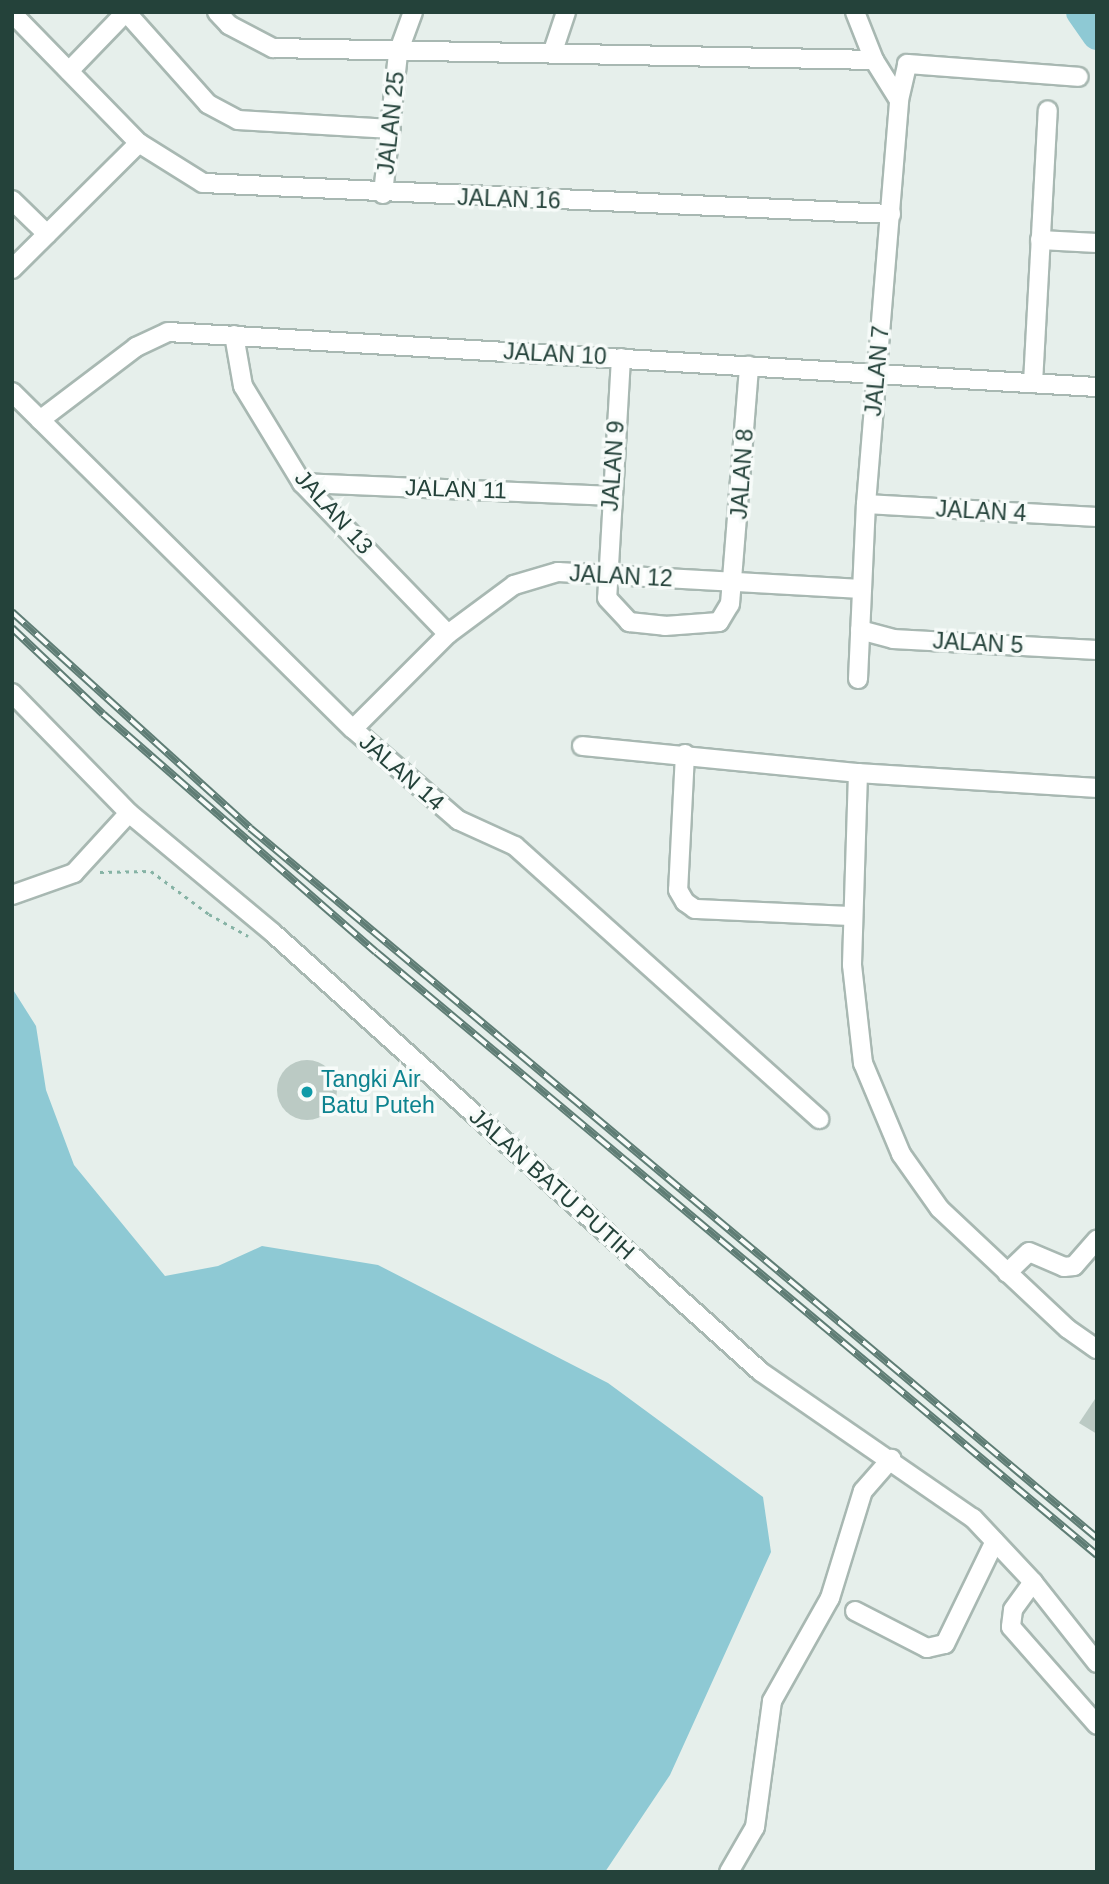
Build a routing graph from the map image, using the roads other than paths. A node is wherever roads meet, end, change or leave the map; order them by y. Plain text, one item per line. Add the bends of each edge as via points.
1 (126, 12) edge
2 (217, 12) edge
3 (413, 12) edge
4 (566, 12) edge
5 (855, 12) edge
6 (12, 13) edge
7 (553, 51) junction
8 (398, 52) junction
9 (874, 60) junction
10 (69, 71) junction
11 (1079, 77) dead end
12 (899, 100) junction
13 (1048, 110) dead end
14 (391, 129) junction
15 (139, 143) junction
16 (383, 194) junction
17 (12, 200) edge
18 (891, 214) junction
19 (47, 234) junction
20 (1040, 240) junction
21 (1097, 243) edge
22 (12, 269) edge
23 (234, 335) junction
24 (621, 358) junction
25 (749, 366) junction
26 (876, 374) junction
27 (1033, 383) junction
28 (1097, 387) edge
29 (12, 392) edge
30 (40, 420) junction
31 (302, 482) junction
32 (611, 496) junction
33 (866, 504) junction
34 (1097, 517) edge
35 (605, 575) junction
36 (734, 582) junction
37 (862, 589) junction
38 (860, 630) junction
39 (448, 634) junction
40 (1097, 650) edge
41 (858, 679) dead end
42 (12, 693) edge
43 (353, 729) junction
44 (582, 746) dead end
45 (685, 754) junction
46 (858, 773) junction
47 (1097, 788) edge
48 (129, 813) junction
49 (12, 895) edge
50 (852, 916) junction
51 (819, 1119) dead end
52 (1097, 1240) edge
53 (1007, 1273) junction
54 (1097, 1349) edge
55 (891, 1459) junction
56 (995, 1541) junction
57 (1033, 1582) junction
58 (855, 1611) dead end
59 (1097, 1663) edge
60 (1097, 1726) edge
61 (729, 1872) edge

1 - 10 street
1 - 14 street via 208,104 237,120
2 - 8 street, JALAN 25 via 229,25 273,48
3 - 8 street, JALAN 25
4 - 7 street
5 - 9 street
6 - 10 street, JALAN 16
7 - 8 street
7 - 9 street
8 - 14 street, JALAN 25
9 - 12 street
10 - 15 street, JALAN 16
11 - 12 street, JALAN 7 via 907,64
12 - 18 street, JALAN 7
13 - 20 street
14 - 16 street, JALAN 25
15 - 16 street, JALAN 16 via 203,183
15 - 19 street
16 - 18 street, JALAN 16
17 - 19 street
18 - 26 street, JALAN 7
19 - 22 street
20 - 21 street
20 - 27 street
23 - 24 street, JALAN 10
23 - 30 street, JALAN 10 via 167,332 136,347
23 - 31 street, JALAN 13 via 243,387
24 - 25 street, JALAN 10
24 - 32 street, JALAN 9
25 - 26 street, JALAN 10
25 - 36 street, JALAN 8
26 - 27 street, JALAN 10
26 - 33 street, JALAN 7
27 - 28 street, JALAN 10
29 - 30 street, JALAN 14
30 - 43 street, JALAN 14
31 - 32 street, JALAN 11
31 - 39 street, JALAN 13
32 - 35 street, JALAN 9
33 - 34 street, JALAN 4
33 - 37 street, JALAN 7
35 - 36 street, JALAN 12
35 - 36 street, JALAN 8 via 607,598 620,617 665,625 719,622 730,604
35 - 39 street, JALAN 12 via 558,572 514,585
36 - 37 street, JALAN 12
37 - 38 street, JALAN 7
38 - 40 street, JALAN 5 via 893,639
38 - 41 street, JALAN 7
39 - 43 street, JALAN 12
42 - 48 street, JALAN BATU PUTIH
43 - 51 street, JALAN 14 via 458,820 515,846
44 - 45 street
45 - 46 street
45 - 50 street via 678,890 685,902 695,909
46 - 47 street
46 - 50 street
48 - 49 street via 74,873
48 - 55 street, JALAN BATU PUTIH via 273,933 761,1371
50 - 53 street via 852,965 863,1063 901,1154 940,1209
52 - 53 street via 1074,1266 1064,1267 1029,1252
53 - 54 street
55 - 56 street, JALAN BATU PUTIH via 973,1518
55 - 61 street via 863,1491 830,1598 772,1701 755,1827
56 - 57 street, JALAN BATU PUTIH
56 - 58 street via 945,1644 927,1648
57 - 59 street, JALAN BATU PUTIH
57 - 60 street via 1013,1610 1011,1627

